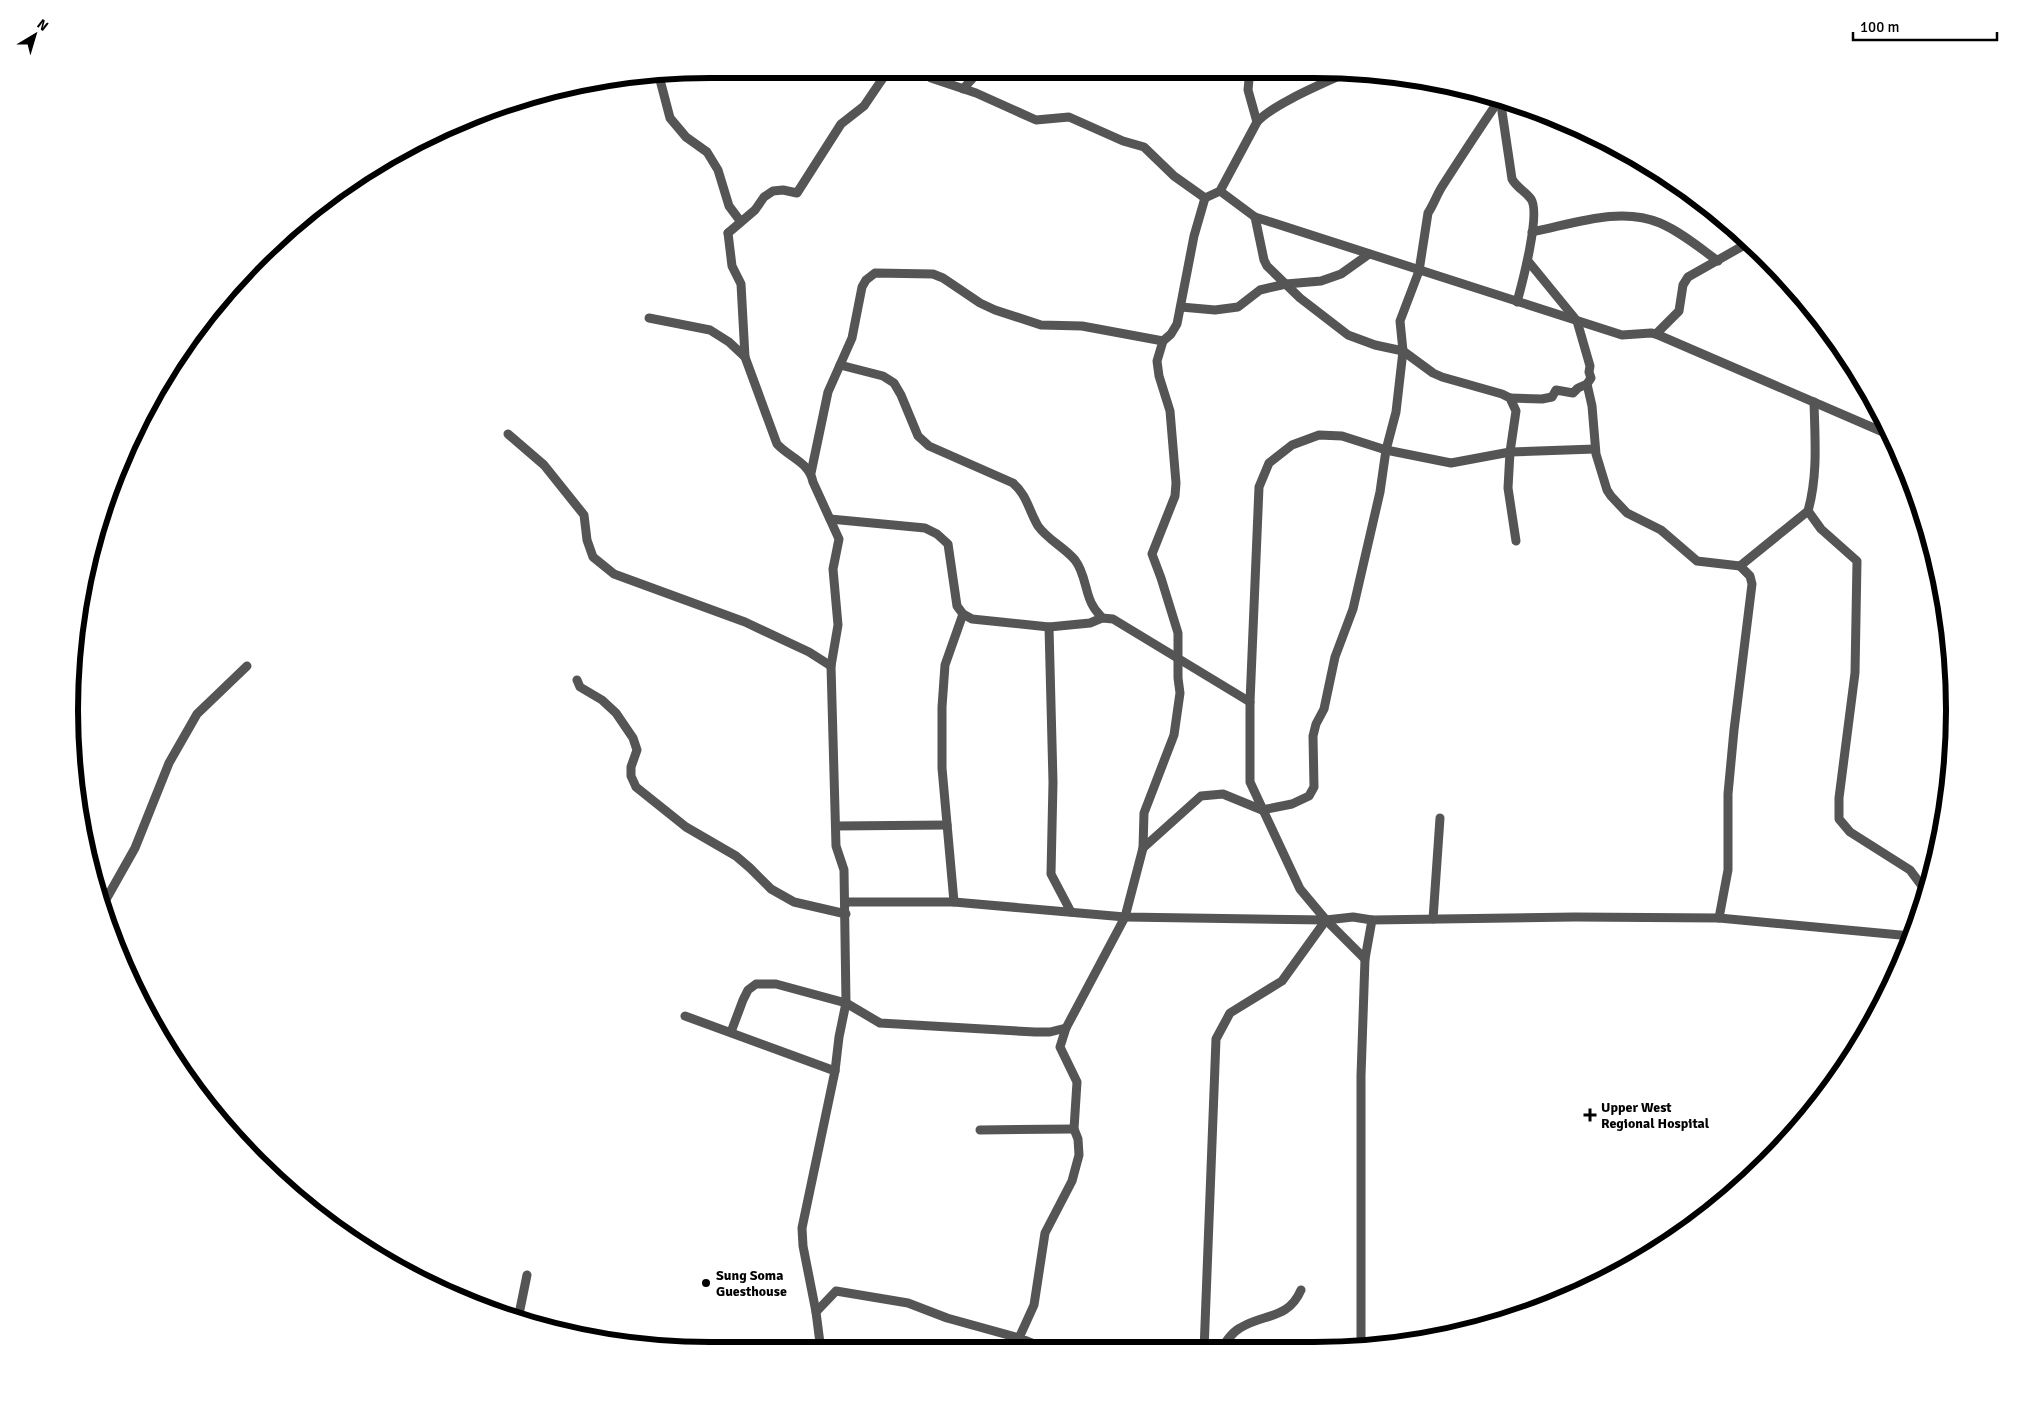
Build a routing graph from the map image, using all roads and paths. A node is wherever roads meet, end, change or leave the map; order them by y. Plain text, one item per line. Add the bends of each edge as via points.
1 (884, 78) edge
2 (931, 78) edge
3 (972, 78) edge
4 (1249, 78) edge
5 (1334, 79) edge
6 (659, 80) edge
7 (963, 89) junction
8 (1496, 105) edge
9 (1501, 106) edge
10 (1257, 122) junction
11 (1220, 192) junction
12 (1204, 198) junction
13 (1255, 217) junction
14 (1532, 232) junction
15 (728, 233) junction
16 (1743, 246) edge
17 (1369, 254) junction
18 (1528, 261) junction
19 (1718, 261) junction
20 (1420, 271) junction
21 (1286, 284) junction
22 (1518, 302) junction
23 (1181, 307) junction
24 (649, 318) dead end
25 (1576, 321) junction
26 (1656, 334) junction
27 (1164, 341) junction
28 (1403, 351) junction
29 (746, 357) junction
30 (840, 366) junction
31 (1587, 384) junction
32 (1510, 398) junction
33 (1814, 402) junction
34 (1880, 431) edge
35 (508, 434) dead end
36 (1595, 449) junction
37 (1386, 450) junction
38 (1510, 452) junction
39 (811, 473) junction
40 (1808, 511) junction
41 (830, 519) junction
42 (1516, 541) dead end
43 (1740, 566) junction
44 (963, 614) junction
45 (1102, 618) junction
46 (1049, 627) junction
47 (1178, 659) junction
48 (247, 666) dead end
49 (831, 666) junction
50 (577, 680) dead end
51 (1250, 702) junction
52 (1262, 810) junction
53 (1440, 818) dead end
54 (947, 825) junction
55 (837, 826) junction
56 (1143, 848) junction
57 (1921, 884) edge
58 (107, 898) edge
59 (845, 902) junction
60 (954, 902) junction
61 (1071, 912) junction
62 (846, 914) junction
63 (1125, 917) junction
64 (1719, 918) junction
65 (1434, 919) junction
66 (1326, 920) junction
67 (1372, 920) junction
68 (1903, 935) edge
69 (1365, 959) junction
70 (846, 1003) junction
71 (685, 1016) dead end
72 (1066, 1028) junction
73 (731, 1032) junction
74 (835, 1071) junction
75 (1074, 1129) junction
76 (980, 1130) dead end
77 (527, 1275) dead end
78 (1301, 1290) dead end
79 (816, 1312) junction
80 (519, 1313) edge
81 (1019, 1338) junction
82 (1361, 1340) edge
83 (820, 1342) edge
84 (1029, 1342) edge
85 (1204, 1342) edge
86 (1226, 1342) edge

1 - 15 street via 864,106 840,124 797,193 774,191
2 - 7 street
3 - 7 street
4 - 10 street via 1248,90
5 - 10 street via 1263,115
6 - 15 street via 670,118 686,138 707,152 718,170 729,206 741,222
7 - 12 street via 1036,120 1069,117 1144,147 1174,176
8 - 20 street via 1428,213
9 - 14 street via 1512,179 1533,205
10 - 11 street
11 - 12 street
11 - 13 street
12 - 23 street
13 - 17 street
13 - 21 street via 1265,263
14 - 18 street
14 - 19 street via 1621,214 1662,224
15 - 29 street via 732,266 741,284
16 - 19 street
17 - 20 street
17 - 21 street via 1341,274 1321,281
18 - 22 street
18 - 25 street
19 - 26 street via 1685,280 1679,311
20 - 22 street
20 - 28 street via 1400,320
21 - 23 street via 1260,290 1238,307 1215,310
21 - 28 street via 1348,335
22 - 25 street
23 - 27 street via 1177,324
24 - 29 street via 710,330
25 - 26 street via 1622,335
25 - 31 street via 1590,366 1591,378
26 - 33 street
27 - 30 street via 1082,326 1041,325 980,303 933,274 875,273 862,287 852,338
27 - 47 street via 1157,361 1170,411 1176,482 1175,496 1152,554 1178,634
28 - 32 street via 1442,377
28 - 37 street via 1396,412
29 - 39 street via 777,444
30 - 39 street via 828,392
30 - 45 street via 883,376 894,383 918,436 929,446 1020,489 1045,535 1075,560 1086,582 1092,605
31 - 32 street via 1573,393 1556,390 1552,397 1542,399
31 - 36 street
32 - 38 street via 1516,411
33 - 34 street
33 - 40 street via 1816,476
35 - 49 street via 544,465 584,515 593,557 614,574 745,622
36 - 38 street
36 - 43 street via 1607,490 1627,513 1661,530 1697,561
37 - 38 street via 1451,463
37 - 51 street via 1342,436 1319,435 1292,445 1269,463 1259,487
37 - 52 street via 1380,492 1353,609 1334,657 1324,709 1313,736 1314,787 1309,796 1292,804
38 - 42 street via 1508,494
39 - 41 street
40 - 43 street
40 - 57 street via 1820,529 1857,562 1855,673 1839,819 1850,832 1910,870
41 - 44 street via 925,528 936,534 948,544 957,606
41 - 49 street via 838,539 833,569 838,625
43 - 64 street via 1750,576 1752,584 1728,794 1728,870
44 - 46 street via 972,619
44 - 54 street via 945,665 942,768
45 - 46 street via 1090,623
45 - 47 street via 1113,620
46 - 61 street via 1053,782 1051,874
47 - 51 street
47 - 56 street via 1180,693 1174,735 1144,813
48 - 58 street via 197,714 169,763 135,848
49 - 55 street
50 - 62 street via 580,687 616,713 633,738 637,750 631,776 636,787 686,827 736,856 771,889 794,902
51 - 52 street via 1250,782
52 - 56 street via 1223,794 1201,796
52 - 66 street via 1300,889
53 - 65 street
54 - 55 street
54 - 60 street
55 - 59 street via 836,846 844,870
56 - 63 street
59 - 60 street
59 - 62 street
60 - 61 street
61 - 63 street
62 - 70 street
63 - 66 street
63 - 72 street
64 - 65 street
64 - 68 street
65 - 67 street
66 - 67 street
66 - 69 street
66 - 85 street via 1282,981 1230,1013 1216,1039
67 - 69 street
69 - 82 street via 1361,1086
70 - 72 street via 880,1023 1035,1032
70 - 73 street via 776,984 756,984 748,990
70 - 74 street
71 - 73 street
72 - 75 street via 1060,1047 1076,1082
73 - 74 street
74 - 79 street via 802,1228
75 - 76 street
75 - 81 street via 1079,1155 1072,1181 1045,1233 1034,1304
77 - 80 street
78 - 86 street via 1296,1301 1286,1310 1240,1328
79 - 81 street via 836,1291 908,1303 947,1318
79 - 83 street
81 - 84 street

